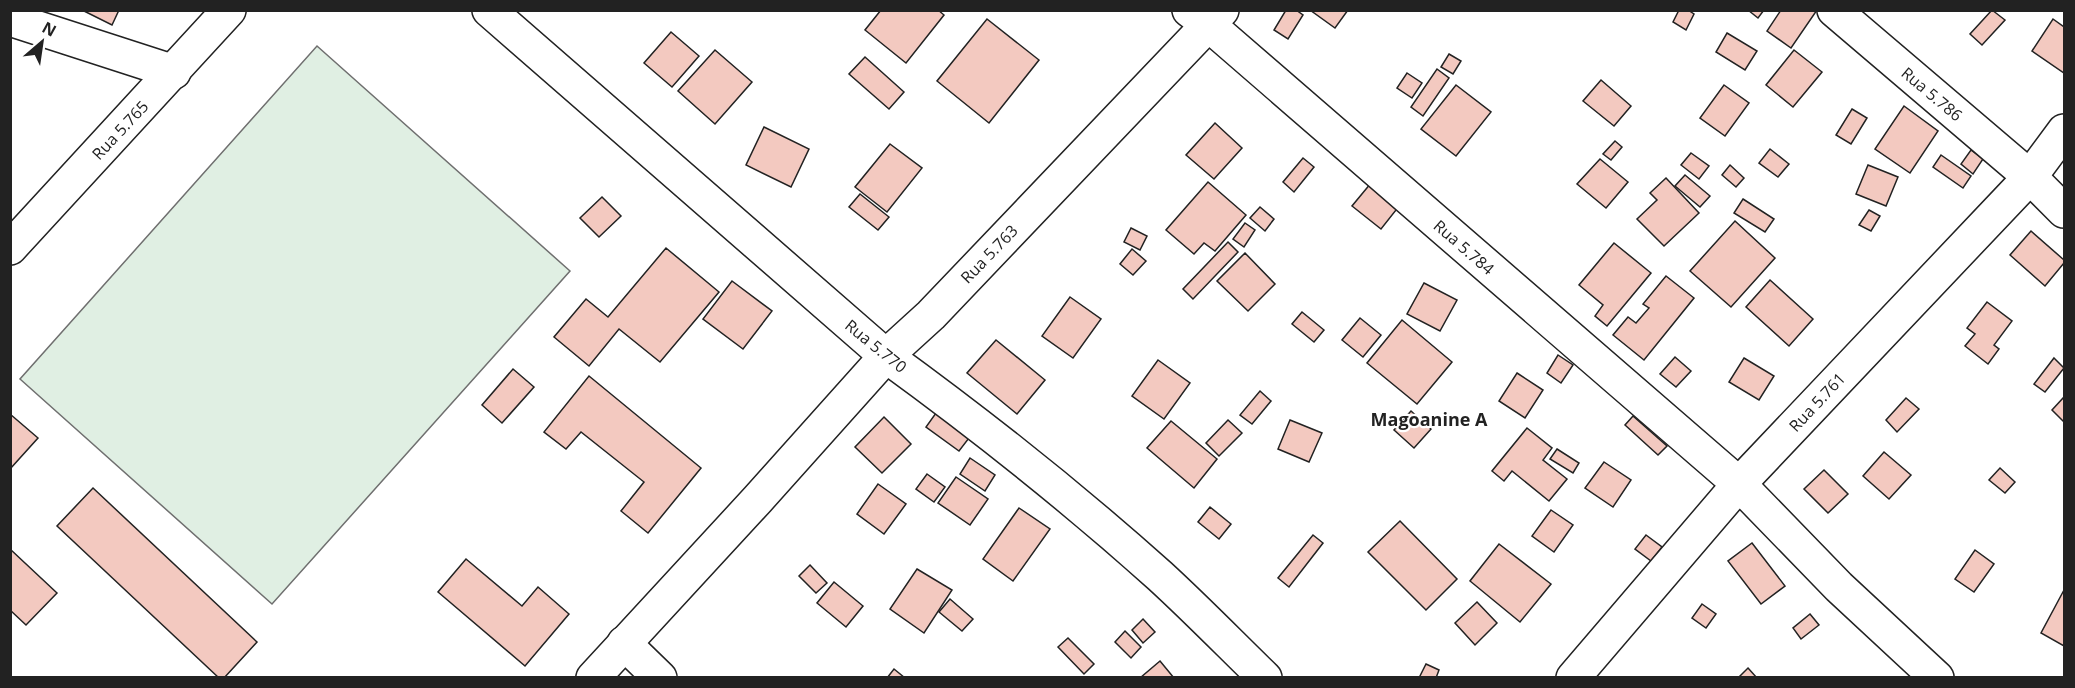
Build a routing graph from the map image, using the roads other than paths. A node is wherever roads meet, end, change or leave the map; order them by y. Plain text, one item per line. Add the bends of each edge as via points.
1 (229, 10) edge
2 (489, 10) edge
3 (1834, 10) edge
4 (1207, 16) edge
5 (10, 19) edge
6 (174, 72) junction
7 (2064, 131) edge
8 (2030, 177) junction
9 (2064, 211) edge
10 (10, 248) edge
11 (886, 356) junction
12 (1739, 484) junction
13 (624, 643) junction
14 (593, 678) edge
15 (660, 678) edge
16 (1265, 678) edge
17 (1573, 678) edge
18 (1937, 678) edge

1 - 6 street, Rua 5.765
2 - 11 street, Rua 5.770
3 - 8 street, Rua 5.786
4 - 11 street, Rua 5.763 via 939,307
4 - 12 street, Rua 5.784
5 - 6 street
6 - 10 street, Rua 5.765
7 - 8 street, Rua 5.761
8 - 9 street, Rua 5.786
8 - 12 street, Rua 5.761
11 - 13 street, Rua 5.763
11 - 16 street, Rua 5.770 via 1048,480 1160,577
12 - 17 street, Rua 5.761
12 - 18 street, Rua 5.784 via 1839,587
13 - 14 street, Rua 5.763
13 - 15 street

